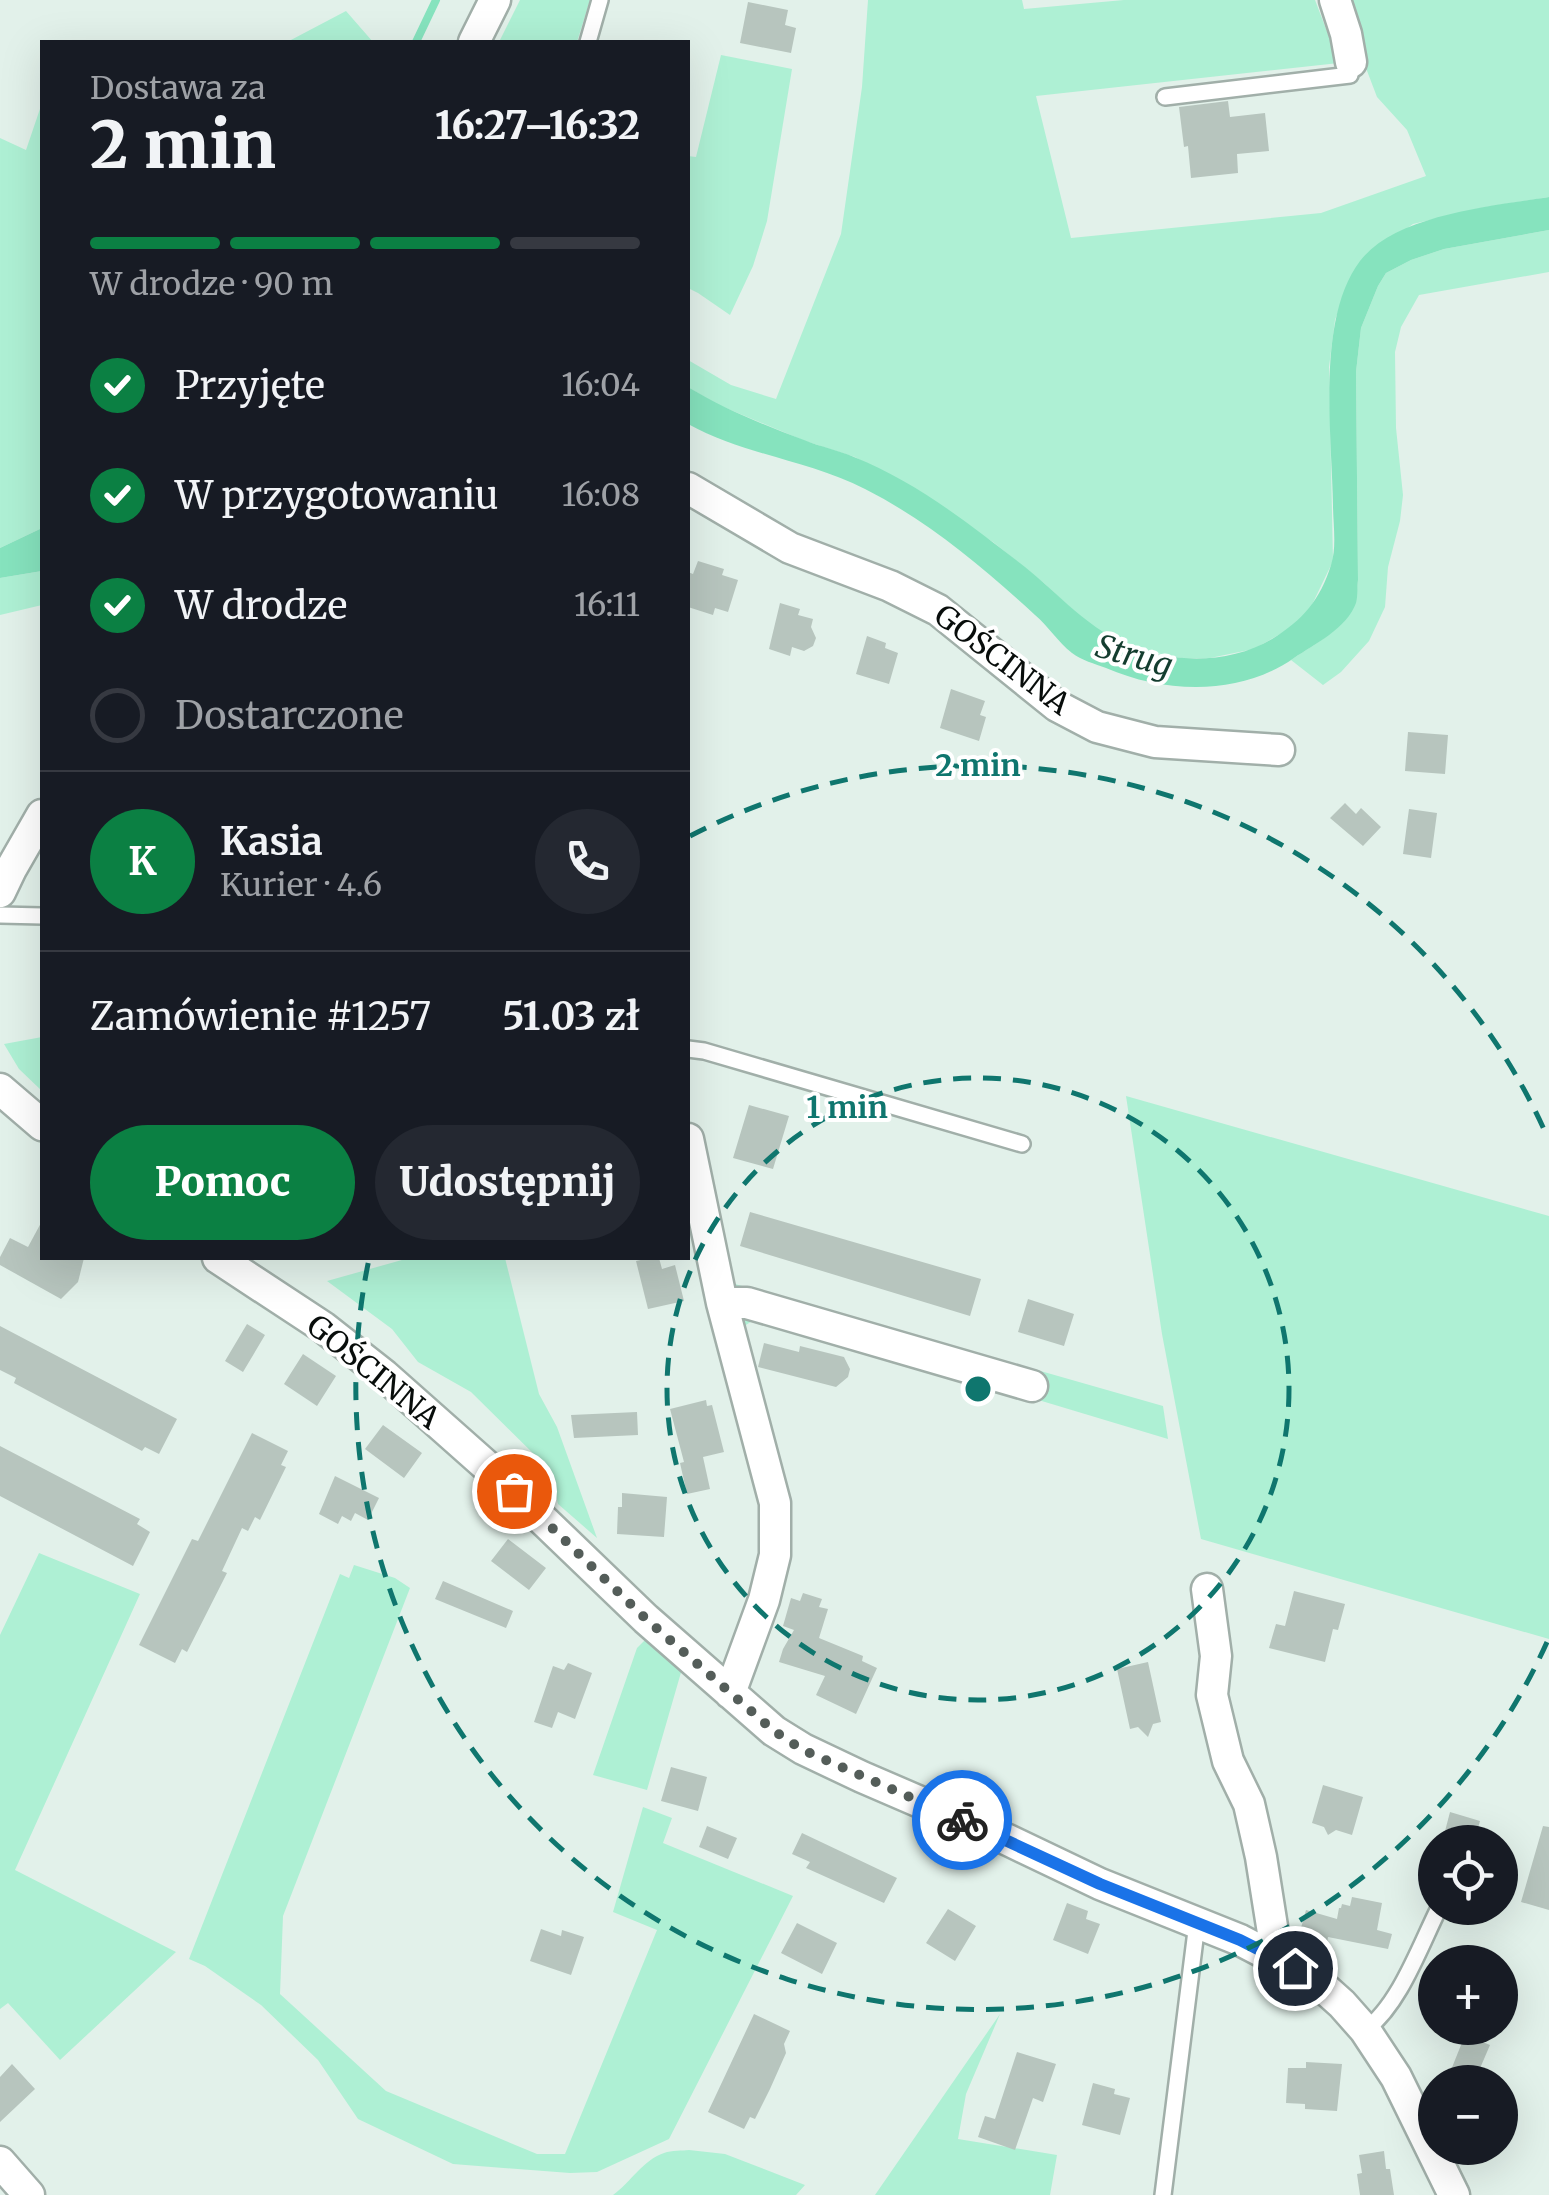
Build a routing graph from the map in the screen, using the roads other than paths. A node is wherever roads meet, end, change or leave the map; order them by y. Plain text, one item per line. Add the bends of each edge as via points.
1 (495, 0) edge
2 (600, 0) edge
3 (1335, 0) edge
4 (475, 40) edge
5 (589, 40) edge
6 (1352, 62) joint
7 (1164, 97) dead end
8 (690, 489) edge
9 (1279, 750) dead end
10 (38, 829) edge
11 (0, 892) edge
12 (0, 915) edge
13 (40, 916) edge
14 (690, 1049) edge
15 (0, 1089) edge
16 (40, 1123) edge
17 (1022, 1144) dead end
18 (690, 1149) edge
19 (221, 1260) edge
20 (722, 1302) junction
21 (1032, 1386) dead end
22 (1207, 1589) dead end
23 (730, 1693) junction
24 (1197, 1923) junction
25 (1430, 1925) edge
26 (1277, 1958) junction
27 (1364, 2030) junction
28 (0, 2162) edge
29 (29, 2195) edge
30 (1163, 2195) edge
31 (1454, 2195) edge

1 - 4 street
2 - 5 lane
3 - 6 street
6 - 7 lane via 1350,75
8 - 9 street, GOŚCINNA via 790,548 938,610 1058,706 1097,727 1155,742
10 - 11 street
12 - 13 lane
14 - 17 lane
15 - 16 street
18 - 20 street
19 - 23 street, GOŚCINNA via 384,1375
20 - 21 street via 747,1303
20 - 23 street via 775,1503 775,1556
22 - 26 street via 1216,1656 1212,1695 1228,1761 1249,1804
23 - 24 street, GOŚCINNA via 803,1750
24 - 26 street, GOŚCINNA
24 - 30 lane
25 - 27 lane via 1390,2006
26 - 27 street, GOŚCINNA via 1313,1978
27 - 31 street, GOŚCINNA via 1396,2078
28 - 29 street

